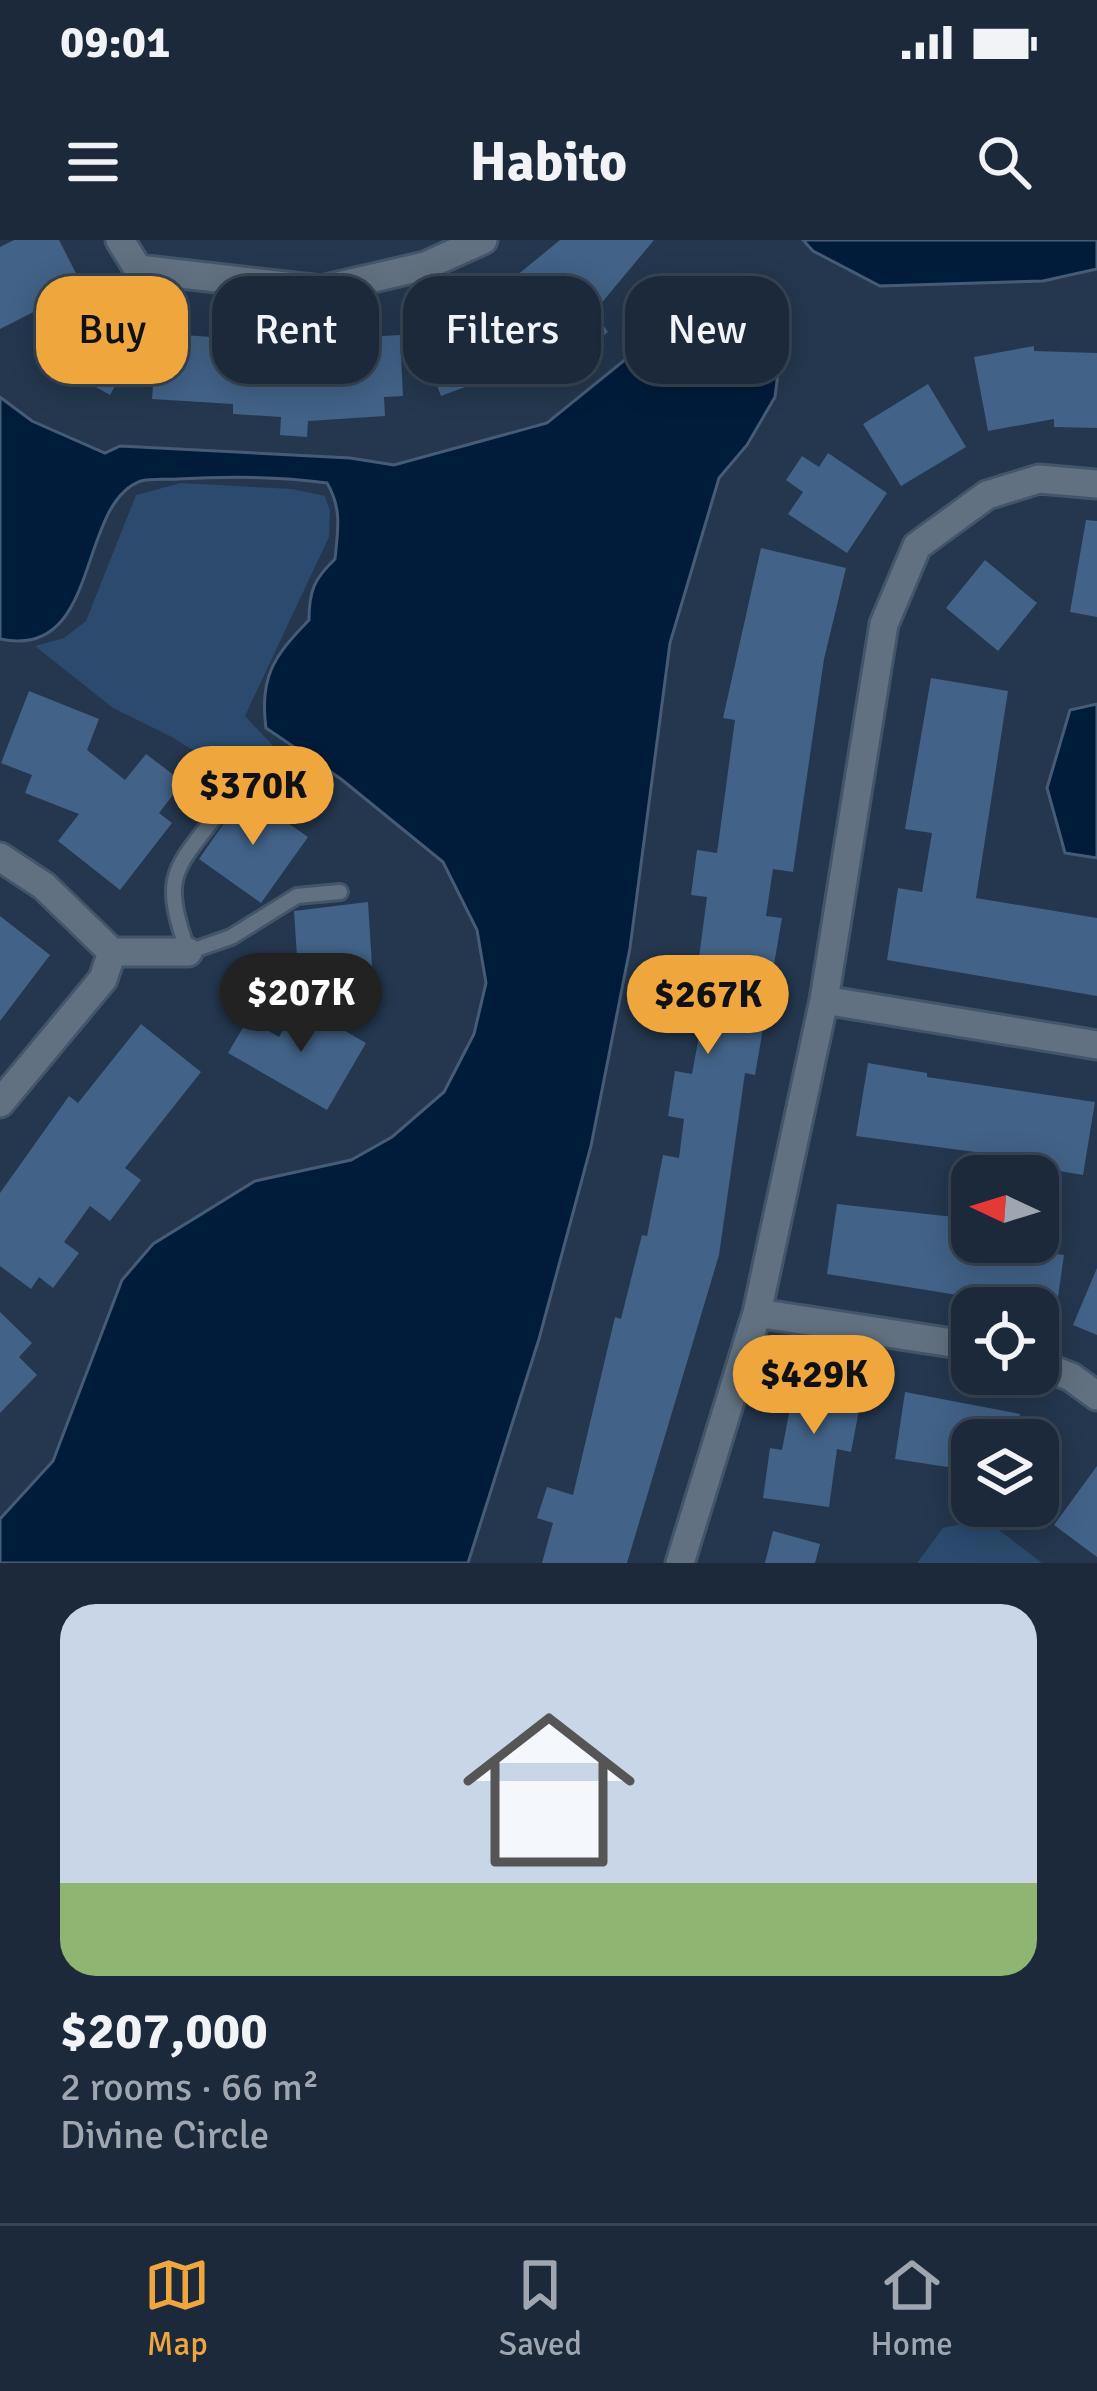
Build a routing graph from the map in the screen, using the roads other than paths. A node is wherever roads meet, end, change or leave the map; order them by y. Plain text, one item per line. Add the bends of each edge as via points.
1 (120, 240) edge
2 (483, 240) edge
3 (1097, 484) edge
4 (221, 809) dead end
5 (0, 857) edge
6 (340, 892) dead end
7 (112, 952) junction
8 (188, 952) junction
9 (824, 1000) junction
10 (1097, 1045) edge
11 (0, 1103) edge
12 (757, 1313) junction
13 (951, 1343) edge
14 (1059, 1372) edge
15 (1097, 1396) edge
16 (680, 1563) edge

1 - 2 street via 138,269 321,290 425,266
3 - 9 street via 1039,479 986,495 917,546 884,624
4 - 8 lane via 178,869 170,897
5 - 7 street via 44,886
6 - 8 lane via 297,896 231,938
7 - 8 street
7 - 11 street via 103,979
9 - 10 street
9 - 12 street
12 - 13 street
12 - 16 street
14 - 15 street

